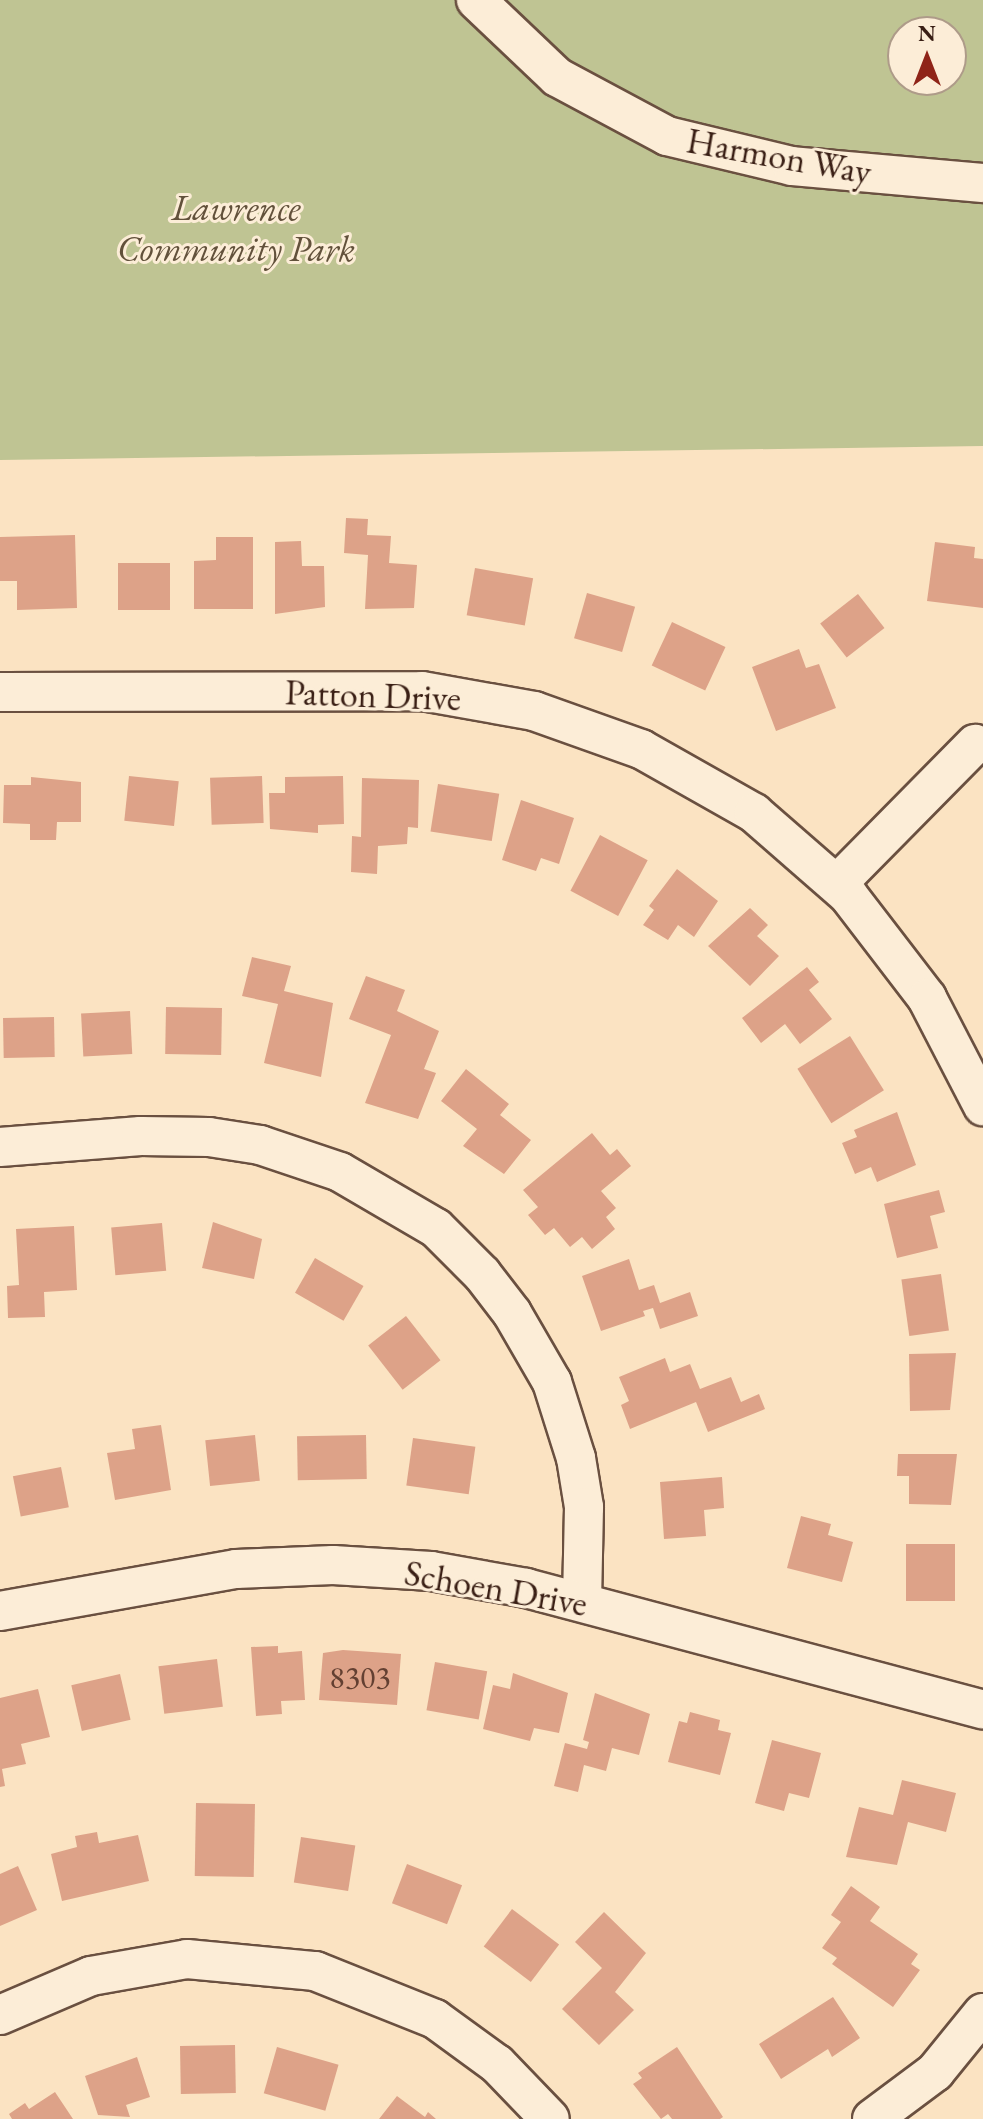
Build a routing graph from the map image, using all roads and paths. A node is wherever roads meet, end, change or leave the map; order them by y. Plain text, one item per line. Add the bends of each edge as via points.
1 (476, 0) edge
2 (983, 183) edge
3 (0, 692) edge
4 (975, 744) dead end
5 (837, 884) junction
6 (983, 1106) edge
7 (0, 1147) edge
8 (582, 1602) junction
9 (0, 1611) edge
10 (983, 1710) edge
11 (983, 2013) edge
12 (0, 2015) edge
13 (550, 2119) edge
14 (872, 2119) edge

1 - 2 street, Harmon Way via 557,77 667,136 792,166
3 - 5 street, Patton Drive via 422,691 486,700 580,724 670,762 780,831
4 - 5 street
5 - 6 street, Patton Drive via 927,998
7 - 8 street via 141,1136 209,1137 260,1145 340,1172 436,1228 512,1313 552,1382 576,1458 584,1507
8 - 9 street, Schoen Drive via 431,1571 333,1565 236,1569
8 - 10 street, Schoen Drive
11 - 14 street via 935,2072
12 - 13 street via 91,1976 187,1959 315,1971 435,2019 497,2064

